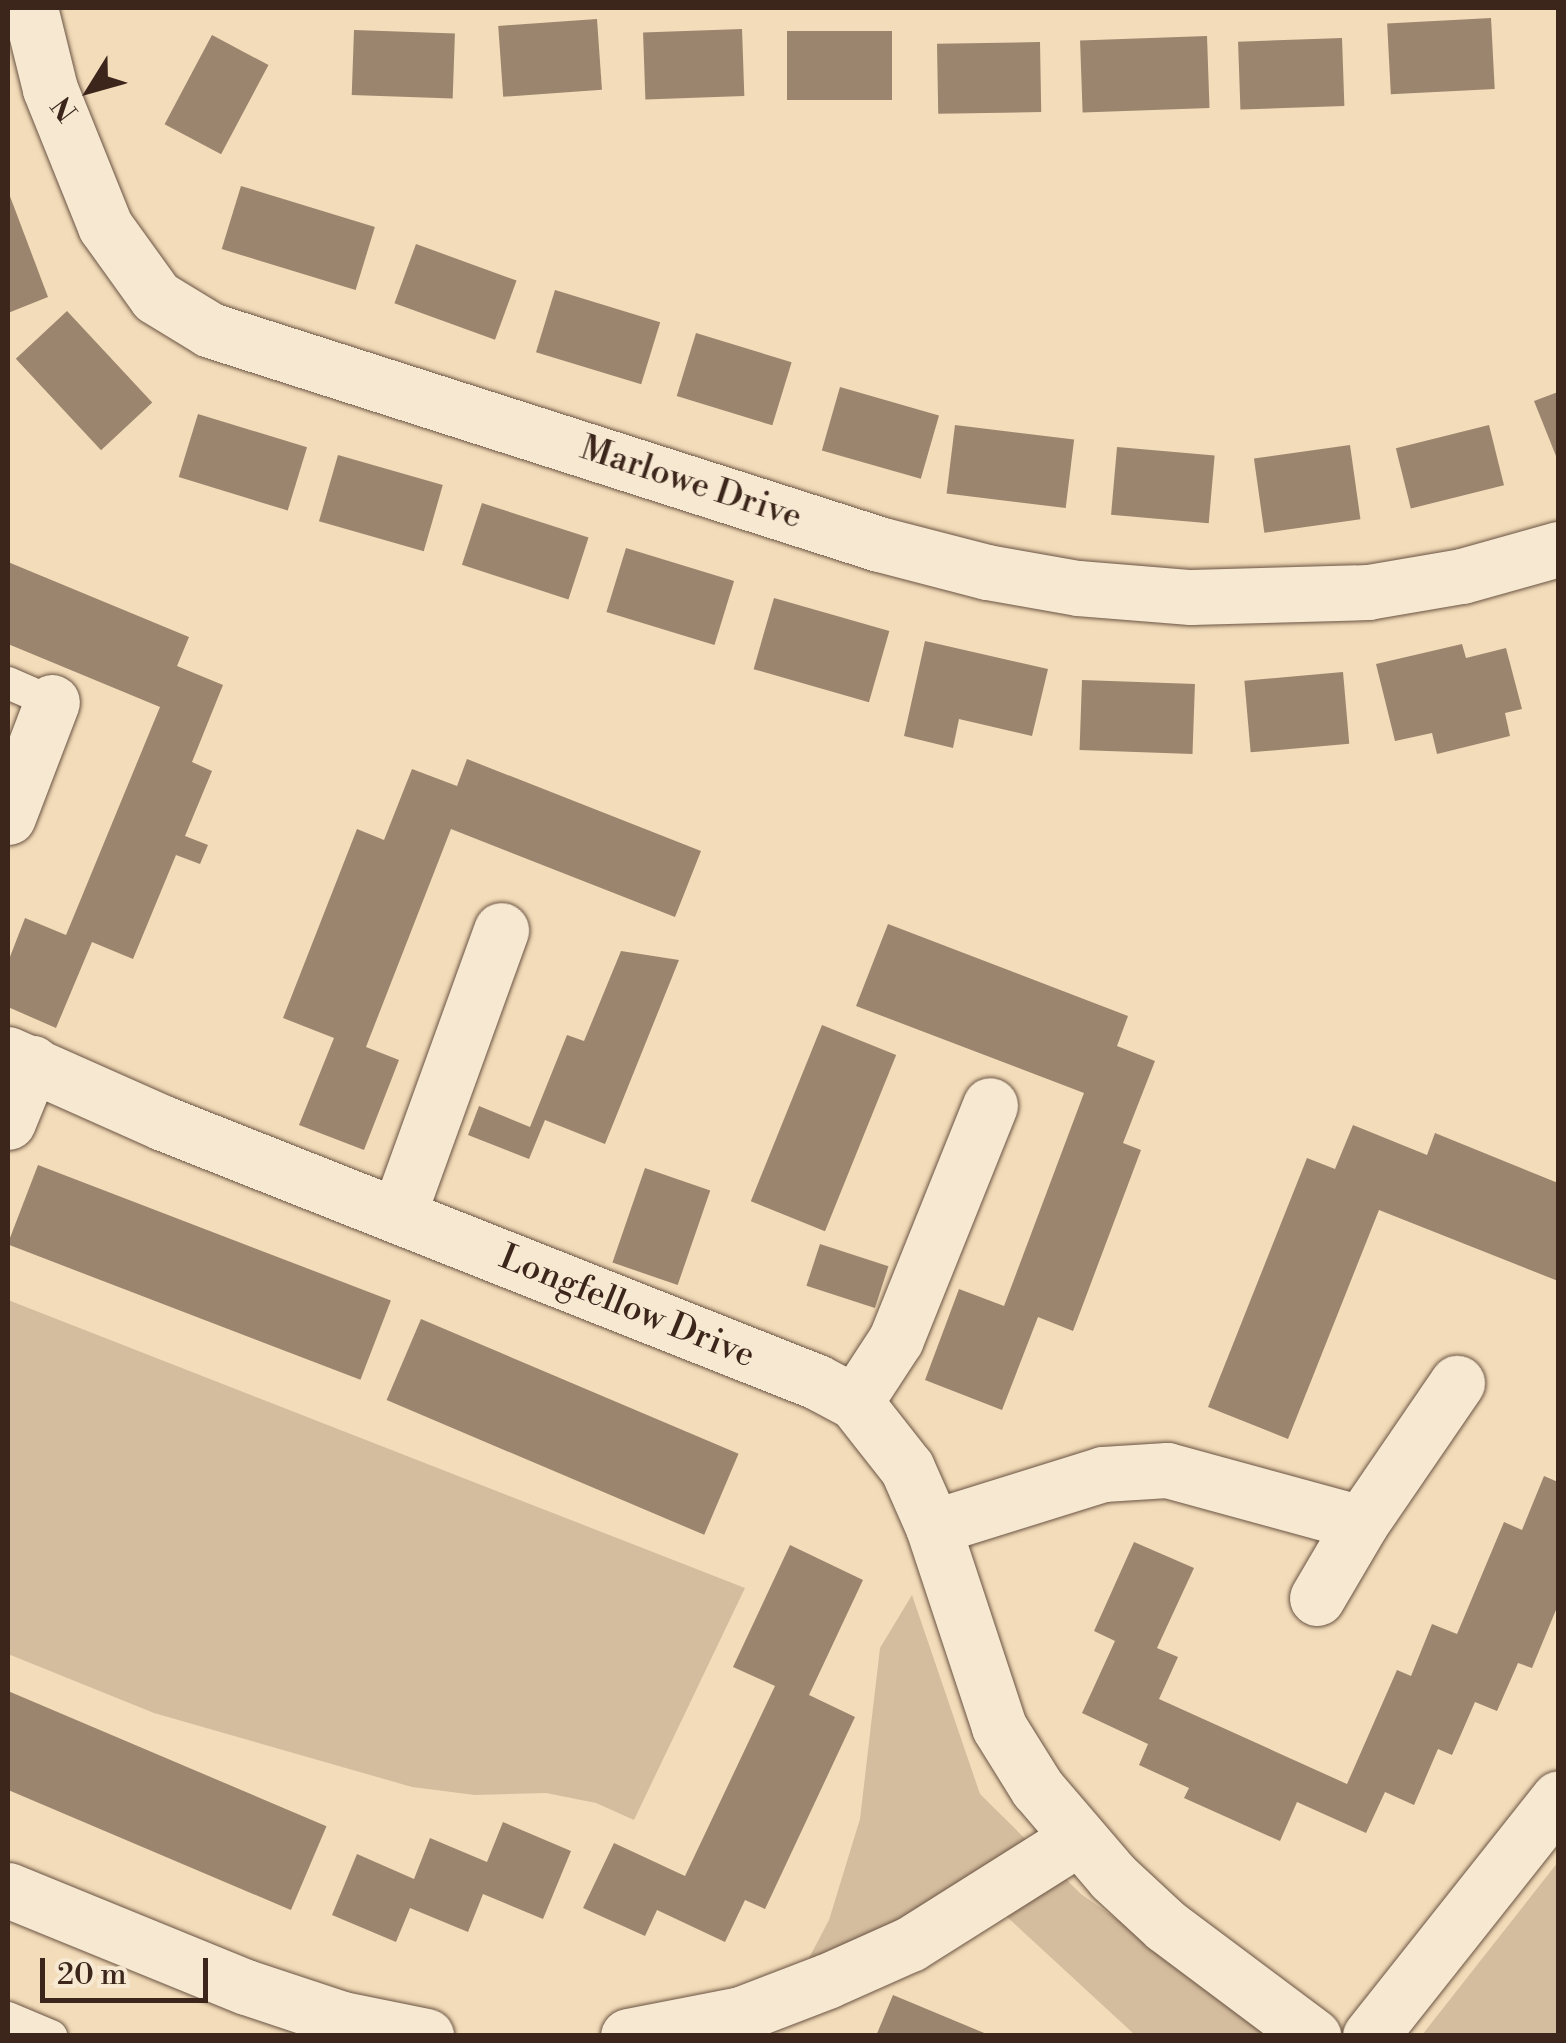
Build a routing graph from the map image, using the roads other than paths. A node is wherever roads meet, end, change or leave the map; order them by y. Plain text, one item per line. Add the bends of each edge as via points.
1 (30, 8) edge
2 (1558, 549) edge
3 (30, 693) edge
4 (8, 817) edge
5 (502, 930) dead end
6 (20, 1059) edge
7 (990, 1105) dead end
8 (8, 1122) edge
9 (398, 1216) junction
10 (1457, 1383) dead end
11 (855, 1402) junction
12 (1361, 1523) junction
13 (934, 1527) junction
14 (1317, 1598) dead end
15 (1558, 1799) edge
16 (1077, 1839) junction
17 (8, 1890) edge
18 (8, 2018) edge
19 (744, 2024) edge
20 (51, 2036) edge
21 (426, 2036) edge
22 (628, 2036) edge
23 (1313, 2036) edge
24 (1370, 2036) edge

1 - 2 street, Marlowe Drive via 50,89 105,226 156,297 210,330 879,544 1078,588 1192,597 1368,592 1462,576
3 - 4 street
5 - 9 street
6 - 8 street
6 - 9 street, Longfellow Drive
7 - 11 street via 896,1339
9 - 11 street, Longfellow Drive
10 - 12 street
11 - 13 street, Longfellow Drive via 908,1468
12 - 13 street via 1167,1470 1103,1474
12 - 14 street
13 - 16 street, Longfellow Drive via 998,1727
15 - 24 street
16 - 19 street via 910,1944
16 - 23 street, Longfellow Drive via 1166,1926
17 - 21 street via 246,1987 342,2019
18 - 20 lane
19 - 22 street

